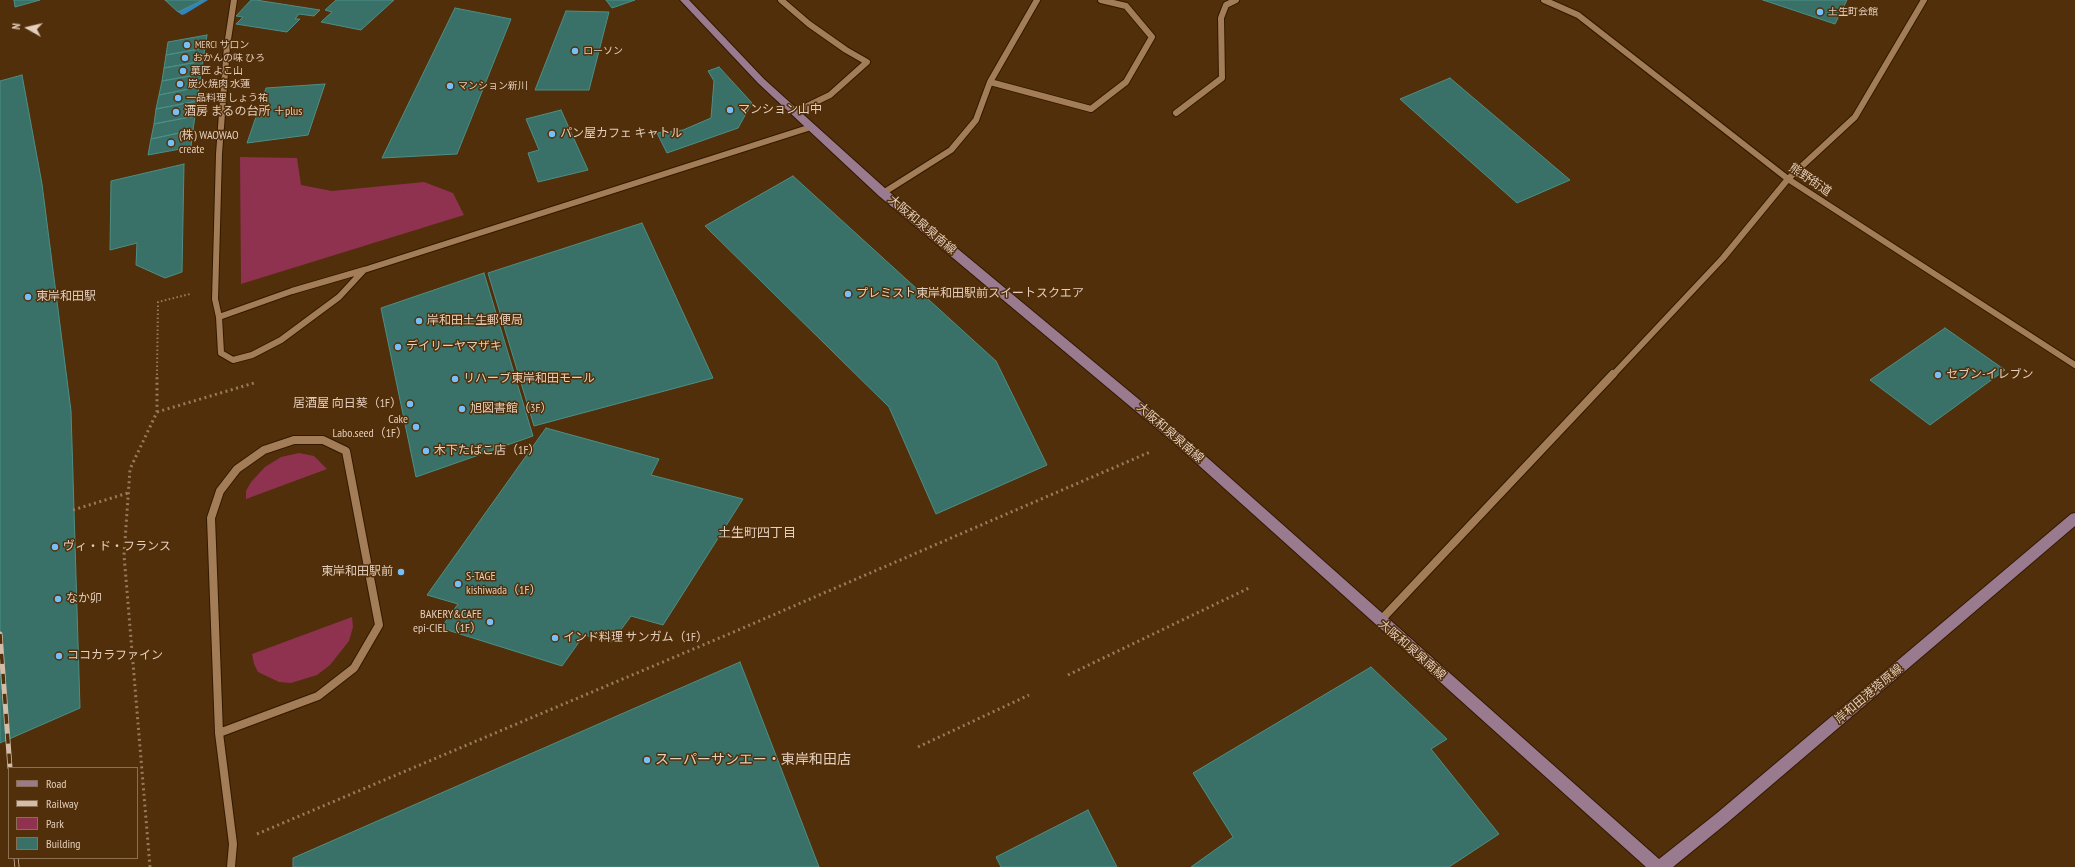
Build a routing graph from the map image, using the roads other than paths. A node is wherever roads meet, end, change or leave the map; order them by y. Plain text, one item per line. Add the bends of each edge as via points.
1 (234, 0) edge
2 (684, 0) edge
3 (781, 0) edge
4 (1037, 0) edge
5 (1101, 0) edge
6 (1236, 0) edge
7 (1544, 0) edge
8 (1924, 0) edge
9 (990, 82) junction
10 (795, 112) junction
11 (1176, 114) dead end
12 (811, 127) junction
13 (1788, 179) junction
14 (883, 193) junction
15 (364, 270) junction
16 (219, 317) junction
17 (2075, 365) edge
18 (2075, 518) edge
19 (1380, 622) junction
20 (219, 733) junction
21 (231, 867) edge
22 (1657, 867) edge
23 (1661, 867) edge

1 - 16 street via 227,46 219,154 215,299
2 - 10 main road, 大阪和泉泉南線 via 723,43
3 - 10 street via 809,24 867,62 830,95
4 - 9 street
5 - 9 street via 1126,6 1152,38 1126,82 1091,109
6 - 11 street via 1226,5 1221,18 1222,78
7 - 13 street, 熊野街道 via 1578,15
8 - 13 street via 1855,117
9 - 14 street via 976,120 951,150
10 - 12 main road, 大阪和泉泉南線
12 - 14 main road, 大阪和泉泉南線
12 - 15 street
13 - 17 street, 熊野街道
13 - 19 street via 1723,258
14 - 19 main road, 大阪和泉泉南線 via 1179,440
15 - 16 street via 292,291
15 - 16 street via 339,297 281,340 252,355 234,360 221,353
18 - 23 main road, 岸和田港塔原線
19 - 22 main road, 大阪和泉泉南線
20 - 20 street via 210,518 220,491 237,469 264,450 294,440 323,440 346,451 378,625 354,668 318,696
20 - 21 street via 233,844

